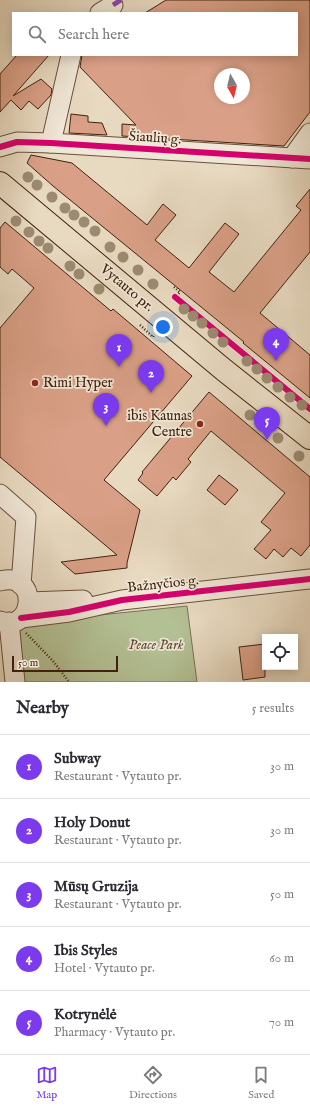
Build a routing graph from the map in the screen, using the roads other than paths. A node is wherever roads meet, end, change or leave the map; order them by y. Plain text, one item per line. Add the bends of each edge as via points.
1 (71, 56) edge
2 (310, 133) edge
3 (51, 143) junction
4 (0, 147) edge
5 (301, 159) edge
6 (0, 183) edge
7 (310, 438) edge
8 (0, 494) edge
9 (310, 579) edge
10 (0, 581) edge
11 (17, 613) edge
12 (15, 682) edge

1 - 3 street
2 - 5 street
3 - 4 street, Šiaulių g. via 17,142
3 - 5 street, Šiaulių g.
6 - 7 main road, Vytauto pr. via 224,370
8 - 11 street via 26,517
9 - 11 street, Bažnyčios g. via 122,600 69,612
10 - 11 street, Bažnyčios g. via 11,580
11 - 12 street

